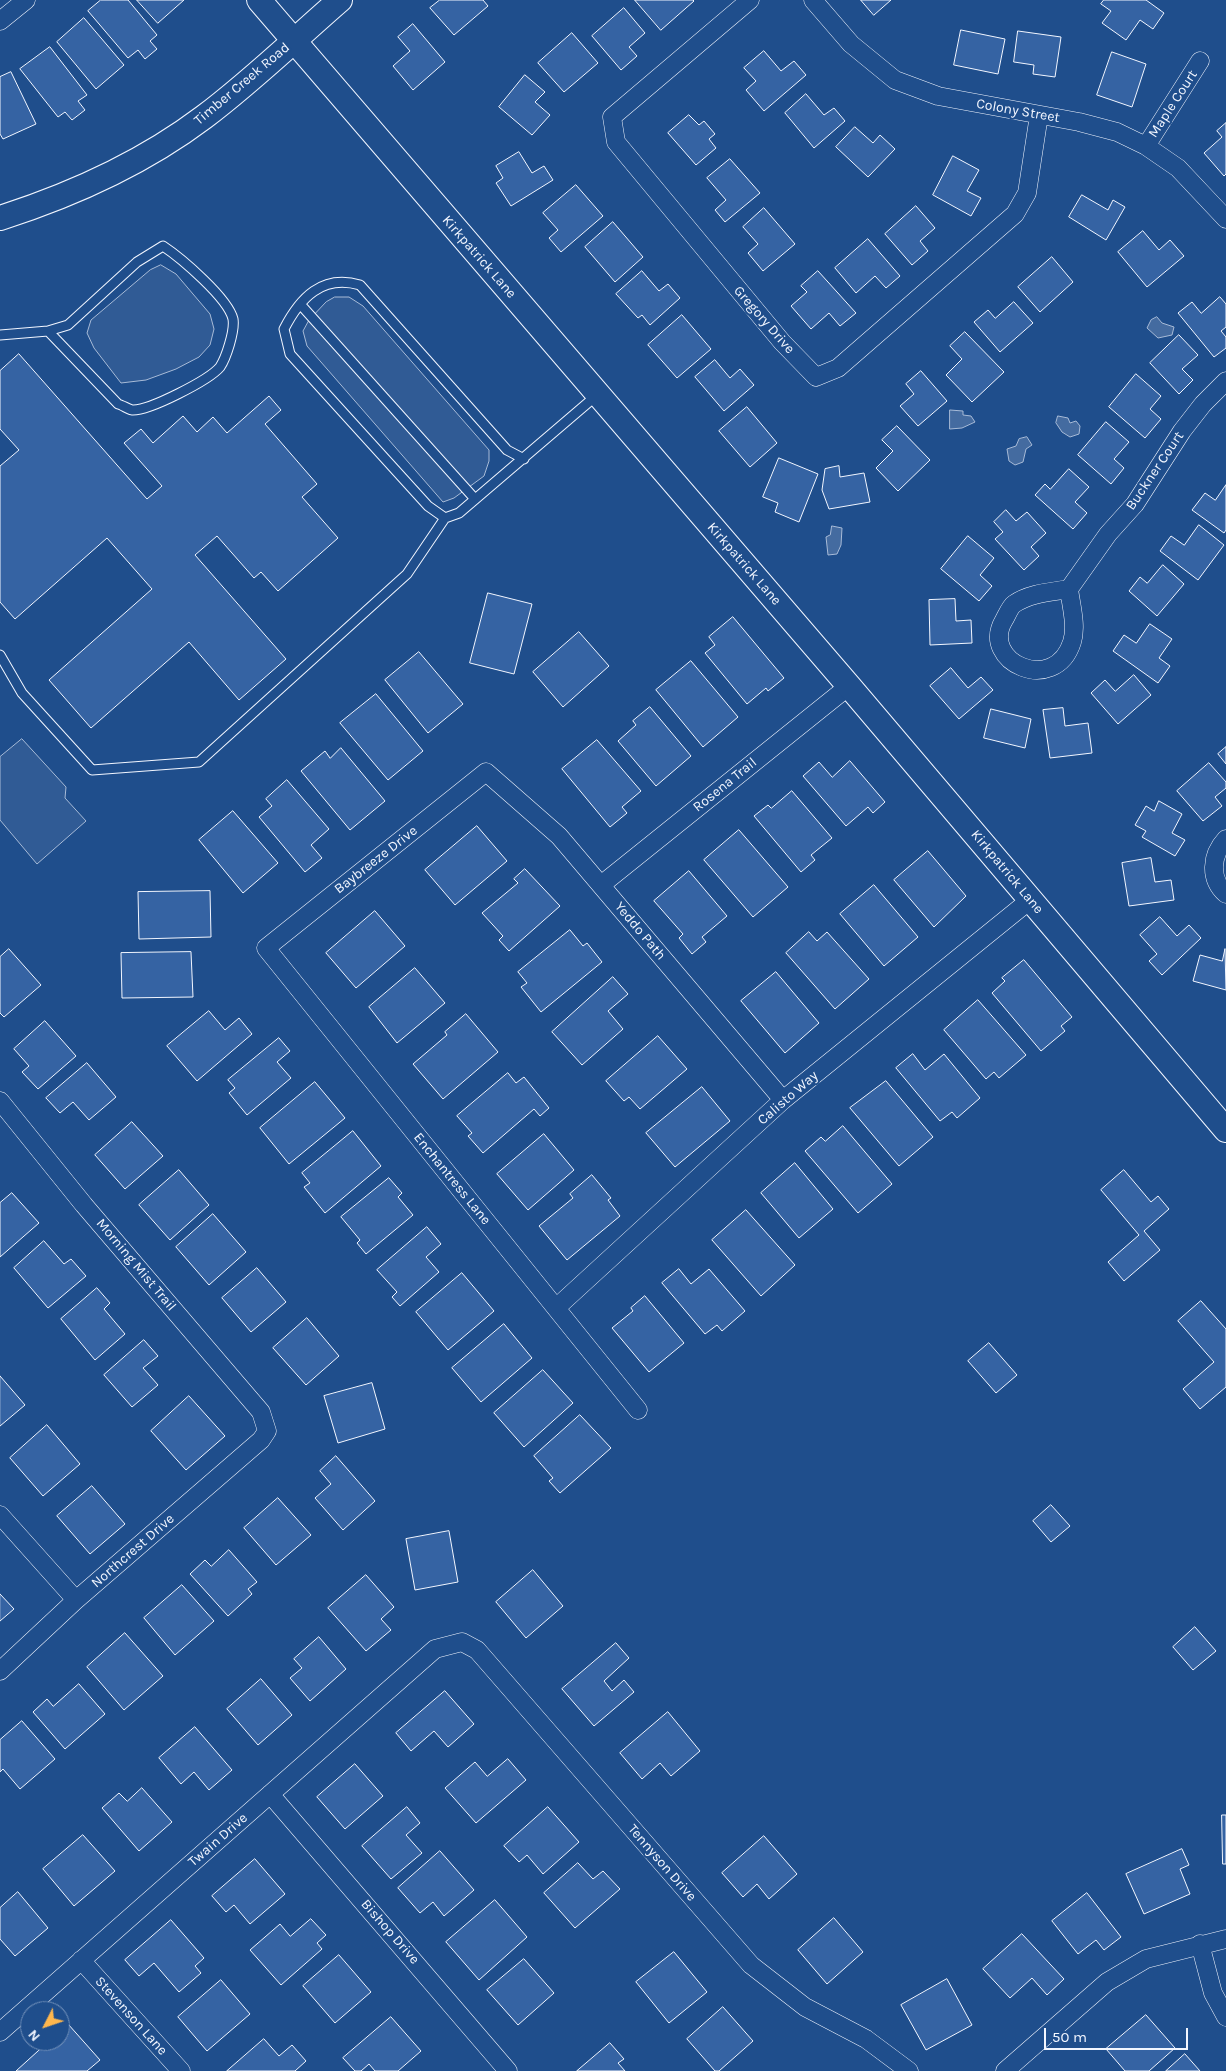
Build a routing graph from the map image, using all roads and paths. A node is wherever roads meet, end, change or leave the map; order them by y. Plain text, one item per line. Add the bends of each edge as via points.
1 (26, 0) edge
2 (260, 0) edge
3 (340, 0) edge
4 (750, 0) edge
5 (813, 0) edge
6 (0, 21) edge
7 (294, 40) junction
8 (1200, 61) dead end
9 (1039, 115) junction
10 (1146, 146) junction
11 (0, 218) edge
12 (1226, 219) edge
13 (300, 304) junction
14 (48, 330) junction
15 (0, 334) edge
16 (1226, 381) edge
17 (598, 395) junction
18 (524, 459) junction
19 (475, 499) junction
20 (445, 518) junction
21 (1069, 589) junction
22 (0, 656) edge
23 (849, 686) junction
24 (486, 772) joint
25 (1226, 839) edge
26 (601, 884) junction
27 (1226, 894) edge
28 (1030, 900) junction
29 (266, 948) joint
30 (783, 1100) junction
31 (0, 1101) edge
32 (1226, 1130) edge
33 (556, 1308) junction
34 (638, 1410) dead end
35 (267, 1432) joint
36 (0, 1515) edge
37 (76, 1600) junction
38 (435, 1649) joint
39 (0, 1671) edge
40 (270, 1794) junction
41 (1226, 1939) edge
42 (1200, 1944) junction
43 (81, 1960) junction
44 (1226, 2017) edge
45 (0, 2032) edge
46 (181, 2071) edge
47 (508, 2071) edge
48 (908, 2071) edge
49 (1005, 2071) edge

1 - 6 street
2 - 7 street, Kirkpatrick Lane
3 - 7 street, Timber Creek Road
4 - 9 street, Gregory Drive via 612,117 616,142 782,342 816,377 838,368 1015,214 1027,193
5 - 9 street, Colony Street via 851,44 895,80 938,96
7 - 11 street, Timber Creek Road via 204,118 133,163 49,203
7 - 17 street, Kirkpatrick Lane
8 - 10 street, Maple Court
9 - 10 street, Colony Street via 1117,132
10 - 12 street, Colony Street via 1178,168
13 - 18 lane via 318,288 344,280 360,285 506,450
13 - 19 lane
13 - 20 lane via 295,307 284,330 290,354 428,506
14 - 14 lane via 118,404 132,410 194,386 220,367 229,347 233,319 218,296 186,262 163,246 137,262 68,325
14 - 15 lane
16 - 21 street, Buckner Court via 1182,431 1135,504 1108,534
17 - 18 lane
17 - 23 street, Kirkpatrick Lane
18 - 19 lane
19 - 20 lane via 458,513
20 - 22 lane via 407,574 199,762 92,770 22,693
21 - 21 street via 1032,595 1013,605 1000,626 1003,652 1013,662 1037,672 1049,669 1062,658 1072,644 1073,636
23 - 26 street, Rosena Trail
23 - 28 street, Kirkpatrick Lane
24 - 26 street, Yeddo Path via 559,836
24 - 29 street, Baybreeze Drive
25 - 27 street via 1218,848 1213,871 1216,882
26 - 30 street, Yeddo Path
28 - 30 street, Calisto Way
28 - 32 street, Kirkpatrick Lane
29 - 33 street, Enchantress Lane
30 - 33 street, Calisto Way
31 - 35 street, Morning Mist Trail via 84,1205 261,1412
33 - 34 street, Enchantress Lane
35 - 37 street, Northcrest Drive
36 - 37 street
37 - 39 street, Northcrest Drive
38 - 40 street, Twain Drive
38 - 48 street, Tennyson Drive via 462,1642 477,1650 751,1965 805,2007 866,2039
40 - 43 street, Twain Drive
40 - 47 street, Bishop Drive
41 - 42 street
42 - 44 street via 1213,1993
42 - 49 street via 1146,1959 1107,1982
43 - 45 street, Twain Drive
43 - 46 street, Stevenson Lane

